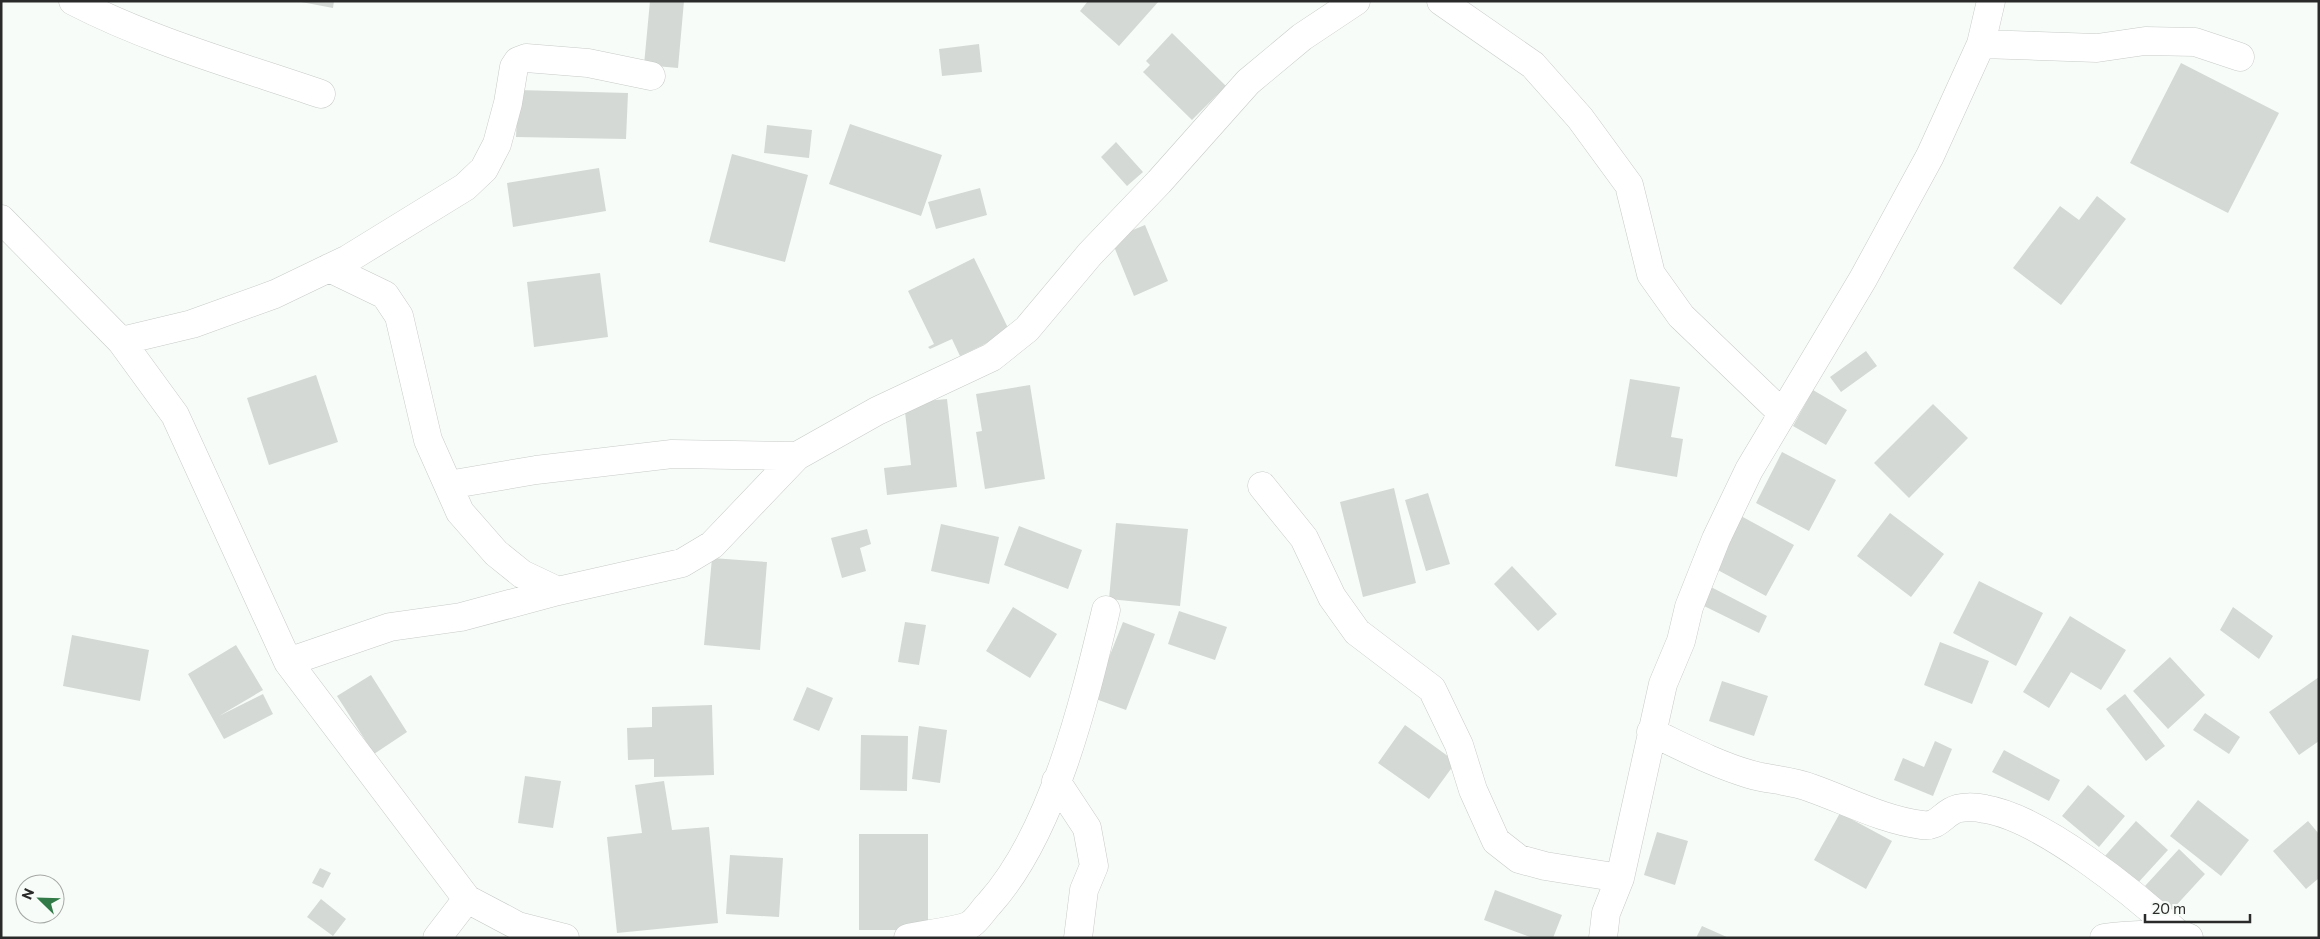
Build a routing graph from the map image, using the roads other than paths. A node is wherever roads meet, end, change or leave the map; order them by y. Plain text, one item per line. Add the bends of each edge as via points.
1 (73, 1) edge
2 (1356, 1) edge
3 (1441, 1) edge
4 (1991, 1) edge
5 (1981, 44) junction
6 (2240, 56) dead end
7 (650, 76) dead end
8 (321, 94) dead end
9 (1, 218) edge
10 (329, 268) junction
11 (121, 341) junction
12 (1782, 414) junction
13 (796, 456) junction
14 (448, 484) junction
15 (1262, 486) dead end
16 (558, 591) junction
17 (1106, 610) dead end
18 (288, 662) junction
19 (1651, 732) junction
20 (1056, 782) junction
21 (1620, 878) junction
22 (467, 899) junction
23 (2183, 935) edge
24 (437, 938) edge
25 (564, 938) edge
26 (908, 938) edge
27 (1078, 938) edge
28 (1603, 938) edge
29 (2104, 938) edge

1 - 8 street via 208,55
2 - 13 street via 1302,37 1248,82 1020,335 992,357 877,411
3 - 12 street via 1533,65 1580,118 1628,185 1651,274 1681,316
4 - 5 street
5 - 6 street via 2097,48 2145,41 2195,42
5 - 12 street via 1934,148 1899,214
7 - 10 street via 588,63 526,58 518,61 497,144 484,168 465,187
9 - 11 street
10 - 11 street via 275,294 192,324
10 - 14 street via 385,295 399,316 428,440
11 - 18 street via 176,415
12 - 19 street via 1749,470 1716,539 1663,684
13 - 14 street via 672,454
13 - 16 street via 712,545 682,563
14 - 16 street via 460,512 496,552 522,574
15 - 21 street via 1304,538 1332,597 1357,632 1432,689 1496,841 1519,859
16 - 18 street via 461,617 390,627
17 - 20 street via 1085,698
18 - 22 street
19 - 21 street
19 - 23 street via 1749,774 1809,787 1882,816 1924,825 1938,823 1952,810 1985,808 2004,814 2089,862
20 - 26 street via 1035,834 1008,883 970,925
20 - 27 street via 1087,828 1094,866 1084,890
21 - 28 street via 1606,913
22 - 24 street
22 - 25 street via 518,926
23 - 29 street via 2127,934

